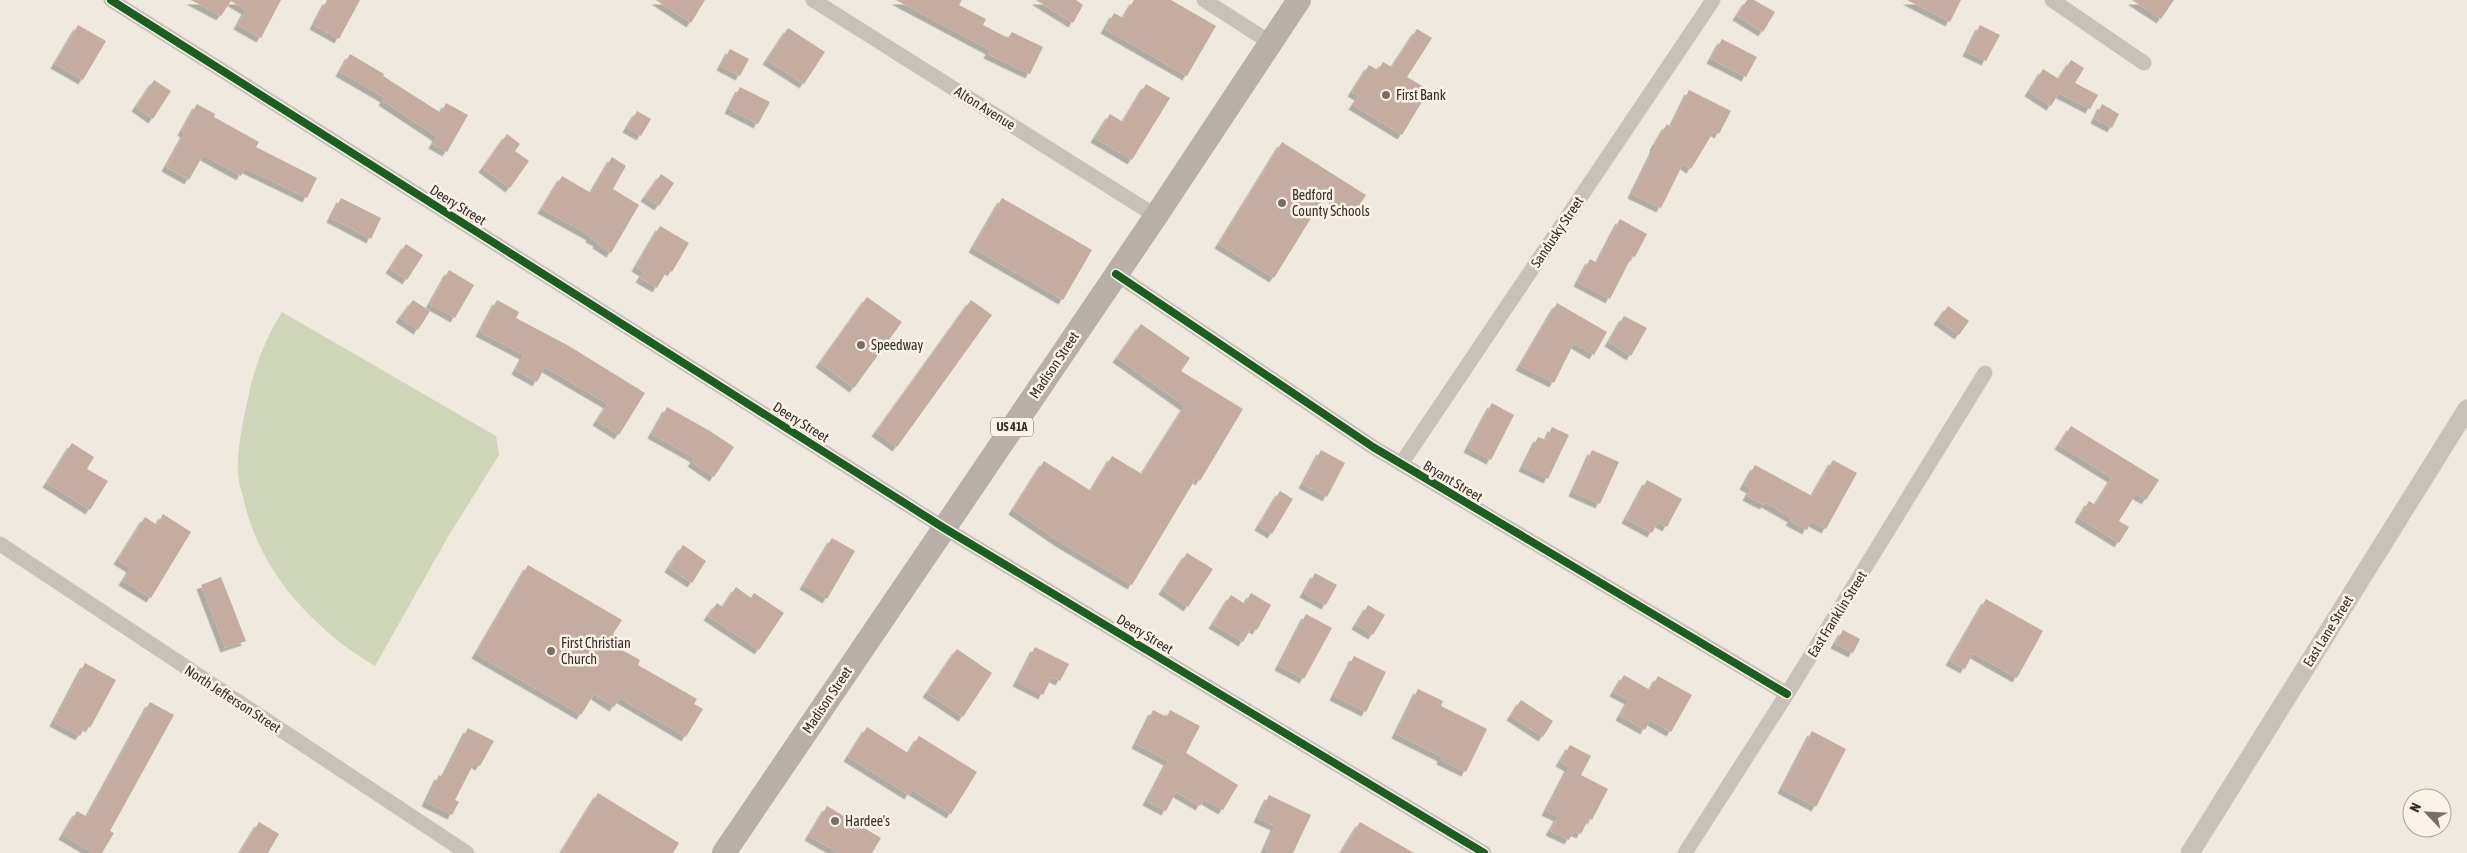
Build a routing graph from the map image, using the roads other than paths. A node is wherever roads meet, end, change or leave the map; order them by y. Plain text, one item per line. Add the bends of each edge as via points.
1 (112, 0) edge
2 (813, 0) edge
3 (1204, 0) edge
4 (1299, 0) edge
5 (1713, 0) edge
6 (2052, 0) edge
7 (1271, 43) junction
8 (2144, 63) dead end
9 (1156, 216) junction
10 (1116, 274) junction
11 (1985, 373) dead end
12 (2467, 410) edge
13 (1401, 464) junction
14 (944, 528) junction
15 (0, 544) edge
16 (1787, 694) junction
17 (467, 853) edge
18 (724, 853) edge
19 (1484, 853) edge
20 (1685, 853) edge
21 (2190, 853) edge

1 - 14 street, Deery Street
2 - 9 street, Alton Avenue
3 - 7 street
4 - 7 main road, Madison Street / US 41A
5 - 13 street, Sandusky Street
6 - 8 street
7 - 9 main road, Madison Street / US 41A
9 - 10 main road, Madison Street / US 41A
10 - 13 street, Bryant Street
10 - 14 main road, Madison Street / US 41A
11 - 16 street, East Franklin Street
12 - 21 street, East Lane Street
13 - 16 street, Bryant Street
14 - 18 main road, Madison Street / US 41A
14 - 19 street, Deery Street
15 - 17 street, North Jefferson Street
16 - 20 street, East Franklin Street

